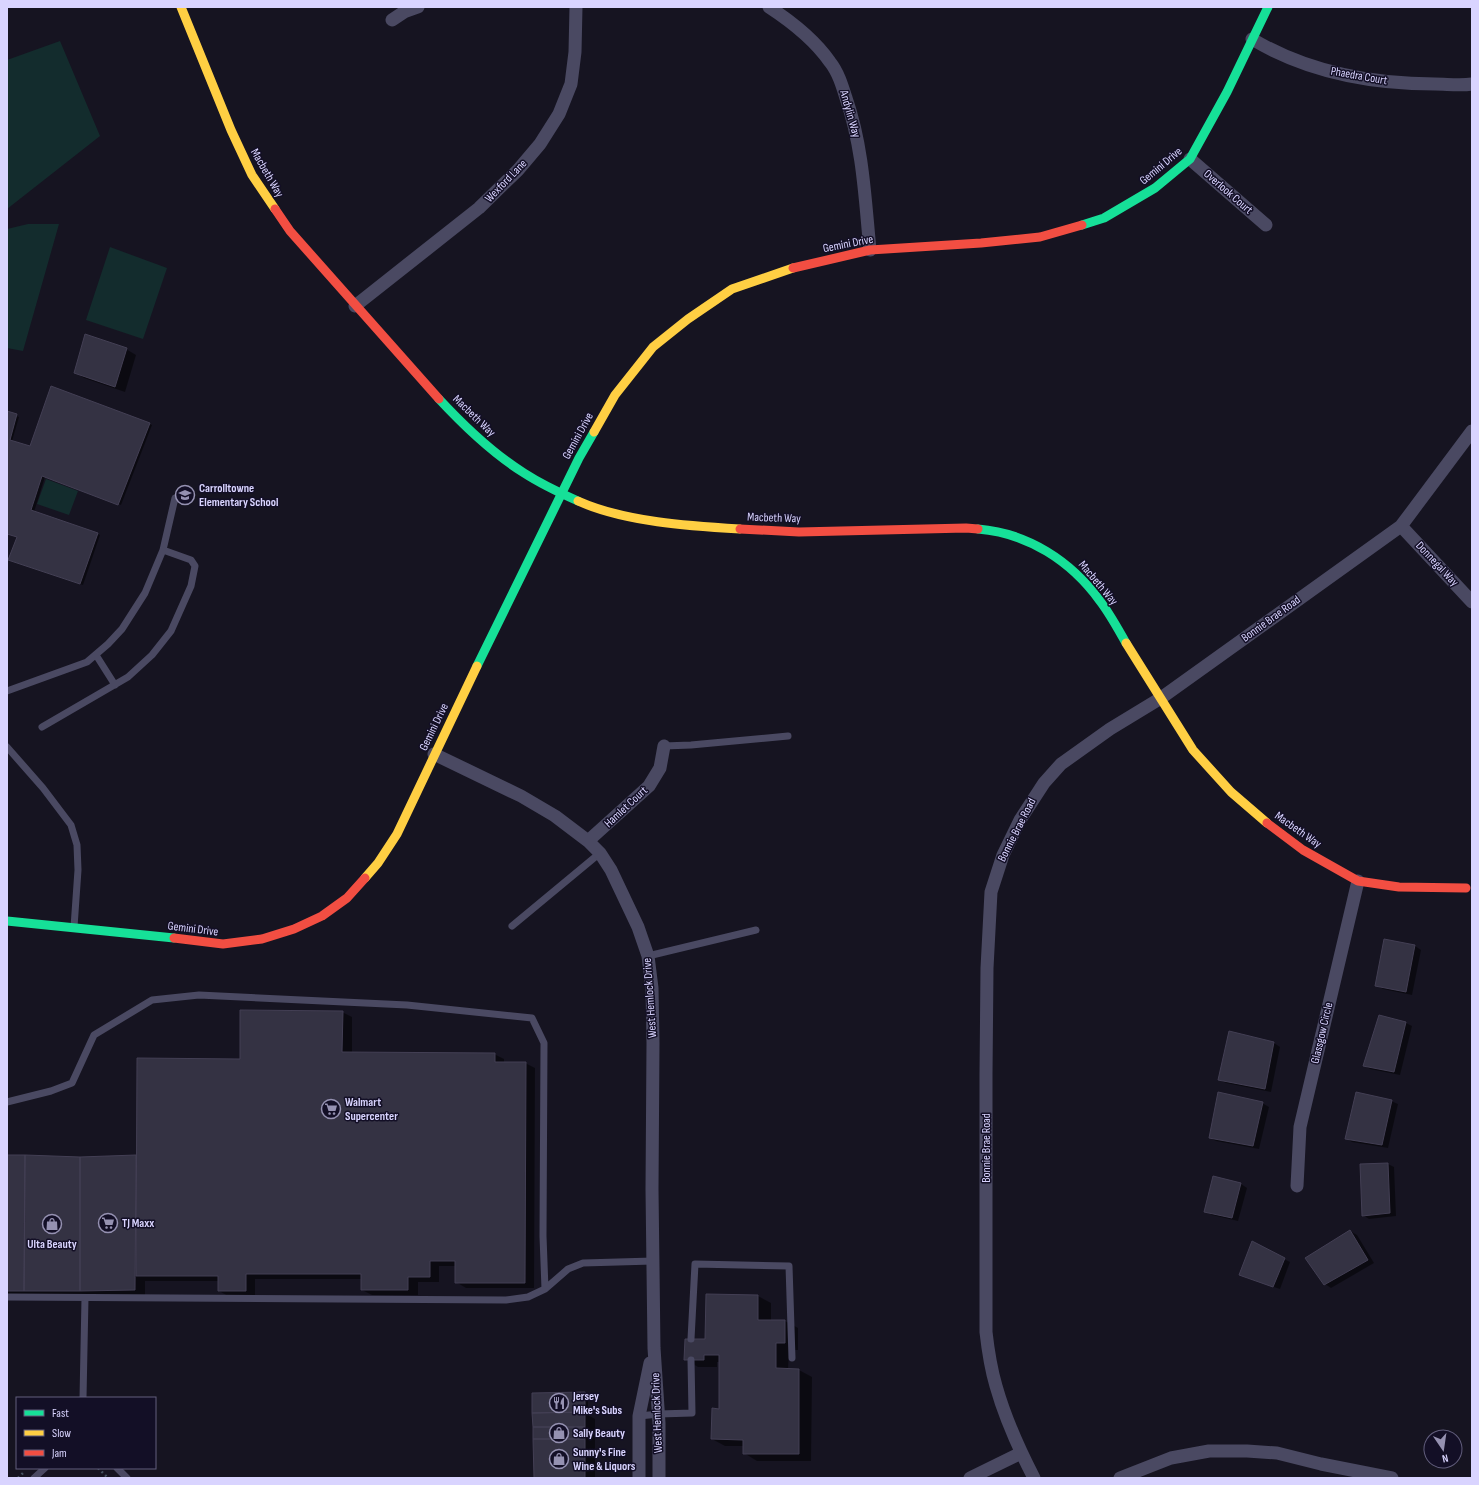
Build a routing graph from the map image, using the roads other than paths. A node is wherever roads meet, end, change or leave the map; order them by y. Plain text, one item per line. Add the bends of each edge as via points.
1 (181, 7) edge
2 (418, 7) edge
3 (576, 7) edge
4 (769, 7) edge
5 (1268, 7) edge
6 (392, 20) dead end
7 (1252, 40) junction
8 (1472, 84) edge
9 (1190, 159) junction
10 (1266, 225) dead end
11 (870, 250) junction
12 (355, 306) junction
13 (1472, 431) edge
14 (561, 493) junction
15 (175, 498) dead end
16 (1401, 526) junction
17 (163, 550) junction
18 (1472, 602) edge
19 (96, 655) junction
20 (115, 685) junction
21 (7, 691) edge
22 (1161, 698) junction
23 (42, 727) dead end
24 (788, 736) dead end
25 (664, 746) joint
26 (7, 747) edge
27 (434, 754) junction
28 (588, 841) junction
29 (600, 853) junction
30 (1358, 880) junction
31 (1466, 888) dead end
32 (7, 921) edge
33 (512, 926) dead end
34 (74, 927) junction
35 (756, 930) dead end
36 (648, 956) junction
37 (7, 1102) edge
38 (1297, 1186) dead end
39 (653, 1261) junction
40 (545, 1289) junction
41 (7, 1297) edge
42 (84, 1298) junction
43 (691, 1339) dead end
44 (654, 1348) junction
45 (792, 1358) dead end
46 (691, 1360) dead end
47 (83, 1397) edge
48 (659, 1414) junction
49 (639, 1416) junction
50 (1021, 1453) junction
51 (43, 1469) edge
52 (118, 1469) edge
53 (34, 1478) edge
54 (127, 1478) edge
55 (639, 1478) edge
56 (659, 1478) edge
57 (970, 1478) edge
58 (1034, 1478) edge
59 (1120, 1478) edge
60 (1392, 1478) edge

1 - 12 street, Macbeth Way via 252,175 290,231
2 - 6 street
3 - 12 street, Wexford Lane via 572,84 559,114 540,144 518,170 479,208
4 - 11 street, Andylin Way via 809,37 830,62 840,79 858,142
5 - 7 street, Gemini Drive
7 - 8 street, Phaedra Court via 1273,52 1325,70 1365,79 1419,84
7 - 9 street, Gemini Drive
9 - 10 street, Overlook Court
9 - 11 street, Gemini Drive via 1155,188 1104,218 1040,237
11 - 14 street, Gemini Drive via 800,266 732,290 688,319 653,347 616,395
12 - 14 street, Macbeth Way via 461,423 498,456
13 - 16 street, Bonnie Brae Road
14 - 22 street, Macbeth Way via 590,506 649,521 799,532 966,528 991,530 1028,541 1054,555 1083,580 1101,602
14 - 27 street, Gemini Drive
15 - 17 lane
16 - 18 street, Donnegal Way
16 - 22 street, Bonnie Brae Road
17 - 19 lane via 145,593 122,629
17 - 20 lane via 191,560 195,566 191,586 171,631 152,655 128,678
19 - 20 lane
19 - 21 lane via 87,662
20 - 23 lane
22 - 30 street, Macbeth Way via 1193,750 1231,792 1302,850
22 - 50 street, Bonnie Brae Road via 1110,729 1051,773 1020,820 1003,855 991,892 987,968 986,1332 996,1387
24 - 25 lane
25 - 28 street, Hamlet Court via 660,768 649,786
26 - 34 lane via 71,825 77,845 78,870
27 - 28 street, West Hemlock Drive via 521,796 555,816
27 - 34 street, Gemini Drive via 397,834 378,863 347,898 322,916 294,929 262,939 223,944
28 - 29 street, West Hemlock Drive
29 - 33 lane
29 - 36 street, West Hemlock Drive via 625,897
30 - 31 street, Macbeth Way via 1399,887
30 - 38 street, Glassgow Circle via 1300,1128
32 - 34 street, Gemini Drive
35 - 36 lane
36 - 39 street, West Hemlock Drive via 652,988 653,1044
37 - 40 lane via 72,1083 94,1035 152,1000 199,995 407,1005 532,1018 544,1043
39 - 40 lane via 583,1263 568,1269
39 - 44 street, West Hemlock Drive
40 - 42 lane via 528,1297 506,1300
41 - 42 lane
42 - 47 lane
43 - 45 lane via 695,1264 789,1266
44 - 48 street, West Hemlock Drive
44 - 49 street, West Hemlock Drive
46 - 48 lane via 692,1413
48 - 49 lane
48 - 56 street, West Hemlock Drive
49 - 55 street, West Hemlock Drive
50 - 57 street
50 - 58 street, Bonnie Brae Road
51 - 53 lane
52 - 54 lane
59 - 60 street via 1171,1458 1209,1451 1247,1451 1277,1453

